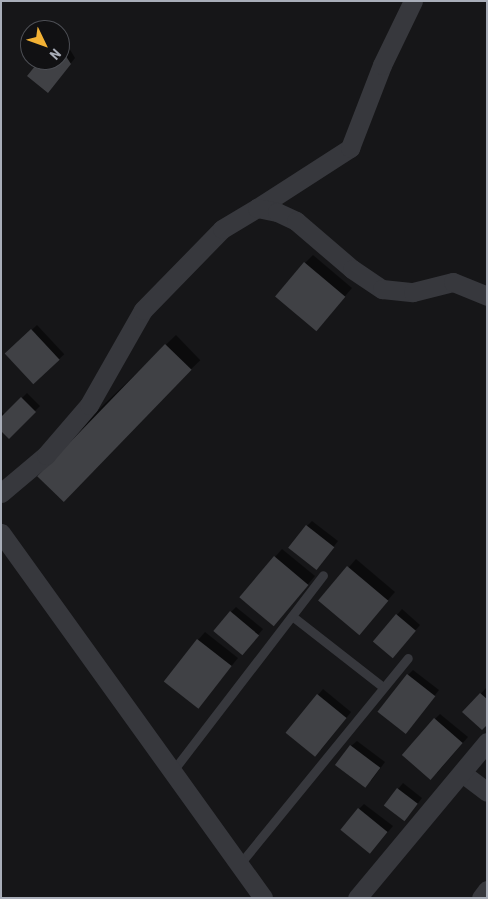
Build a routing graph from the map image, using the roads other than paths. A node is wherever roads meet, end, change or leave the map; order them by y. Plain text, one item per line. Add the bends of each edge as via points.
1 (413, 1) edge
2 (257, 208) junction
3 (487, 296) edge
4 (1, 493) edge
5 (1, 533) edge
6 (323, 575) dead end
7 (292, 616) junction
8 (408, 658) dead end
9 (383, 687) junction
10 (487, 742) edge
11 (172, 772) junction
12 (462, 773) junction
13 (487, 792) edge
14 (240, 865) junction
15 (487, 890) edge
16 (263, 898) edge
17 (357, 898) edge
18 (481, 898) edge

1 - 2 street via 382,64 350,148
2 - 3 street via 277,212 296,221 352,269 382,289 413,292 453,282
2 - 4 street via 222,229 142,310 89,405 46,455
5 - 11 street
6 - 7 lane
7 - 9 lane
7 - 11 lane
8 - 9 lane
9 - 14 lane
10 - 12 street
11 - 14 street
12 - 13 street
12 - 17 street
14 - 16 street
15 - 18 street

